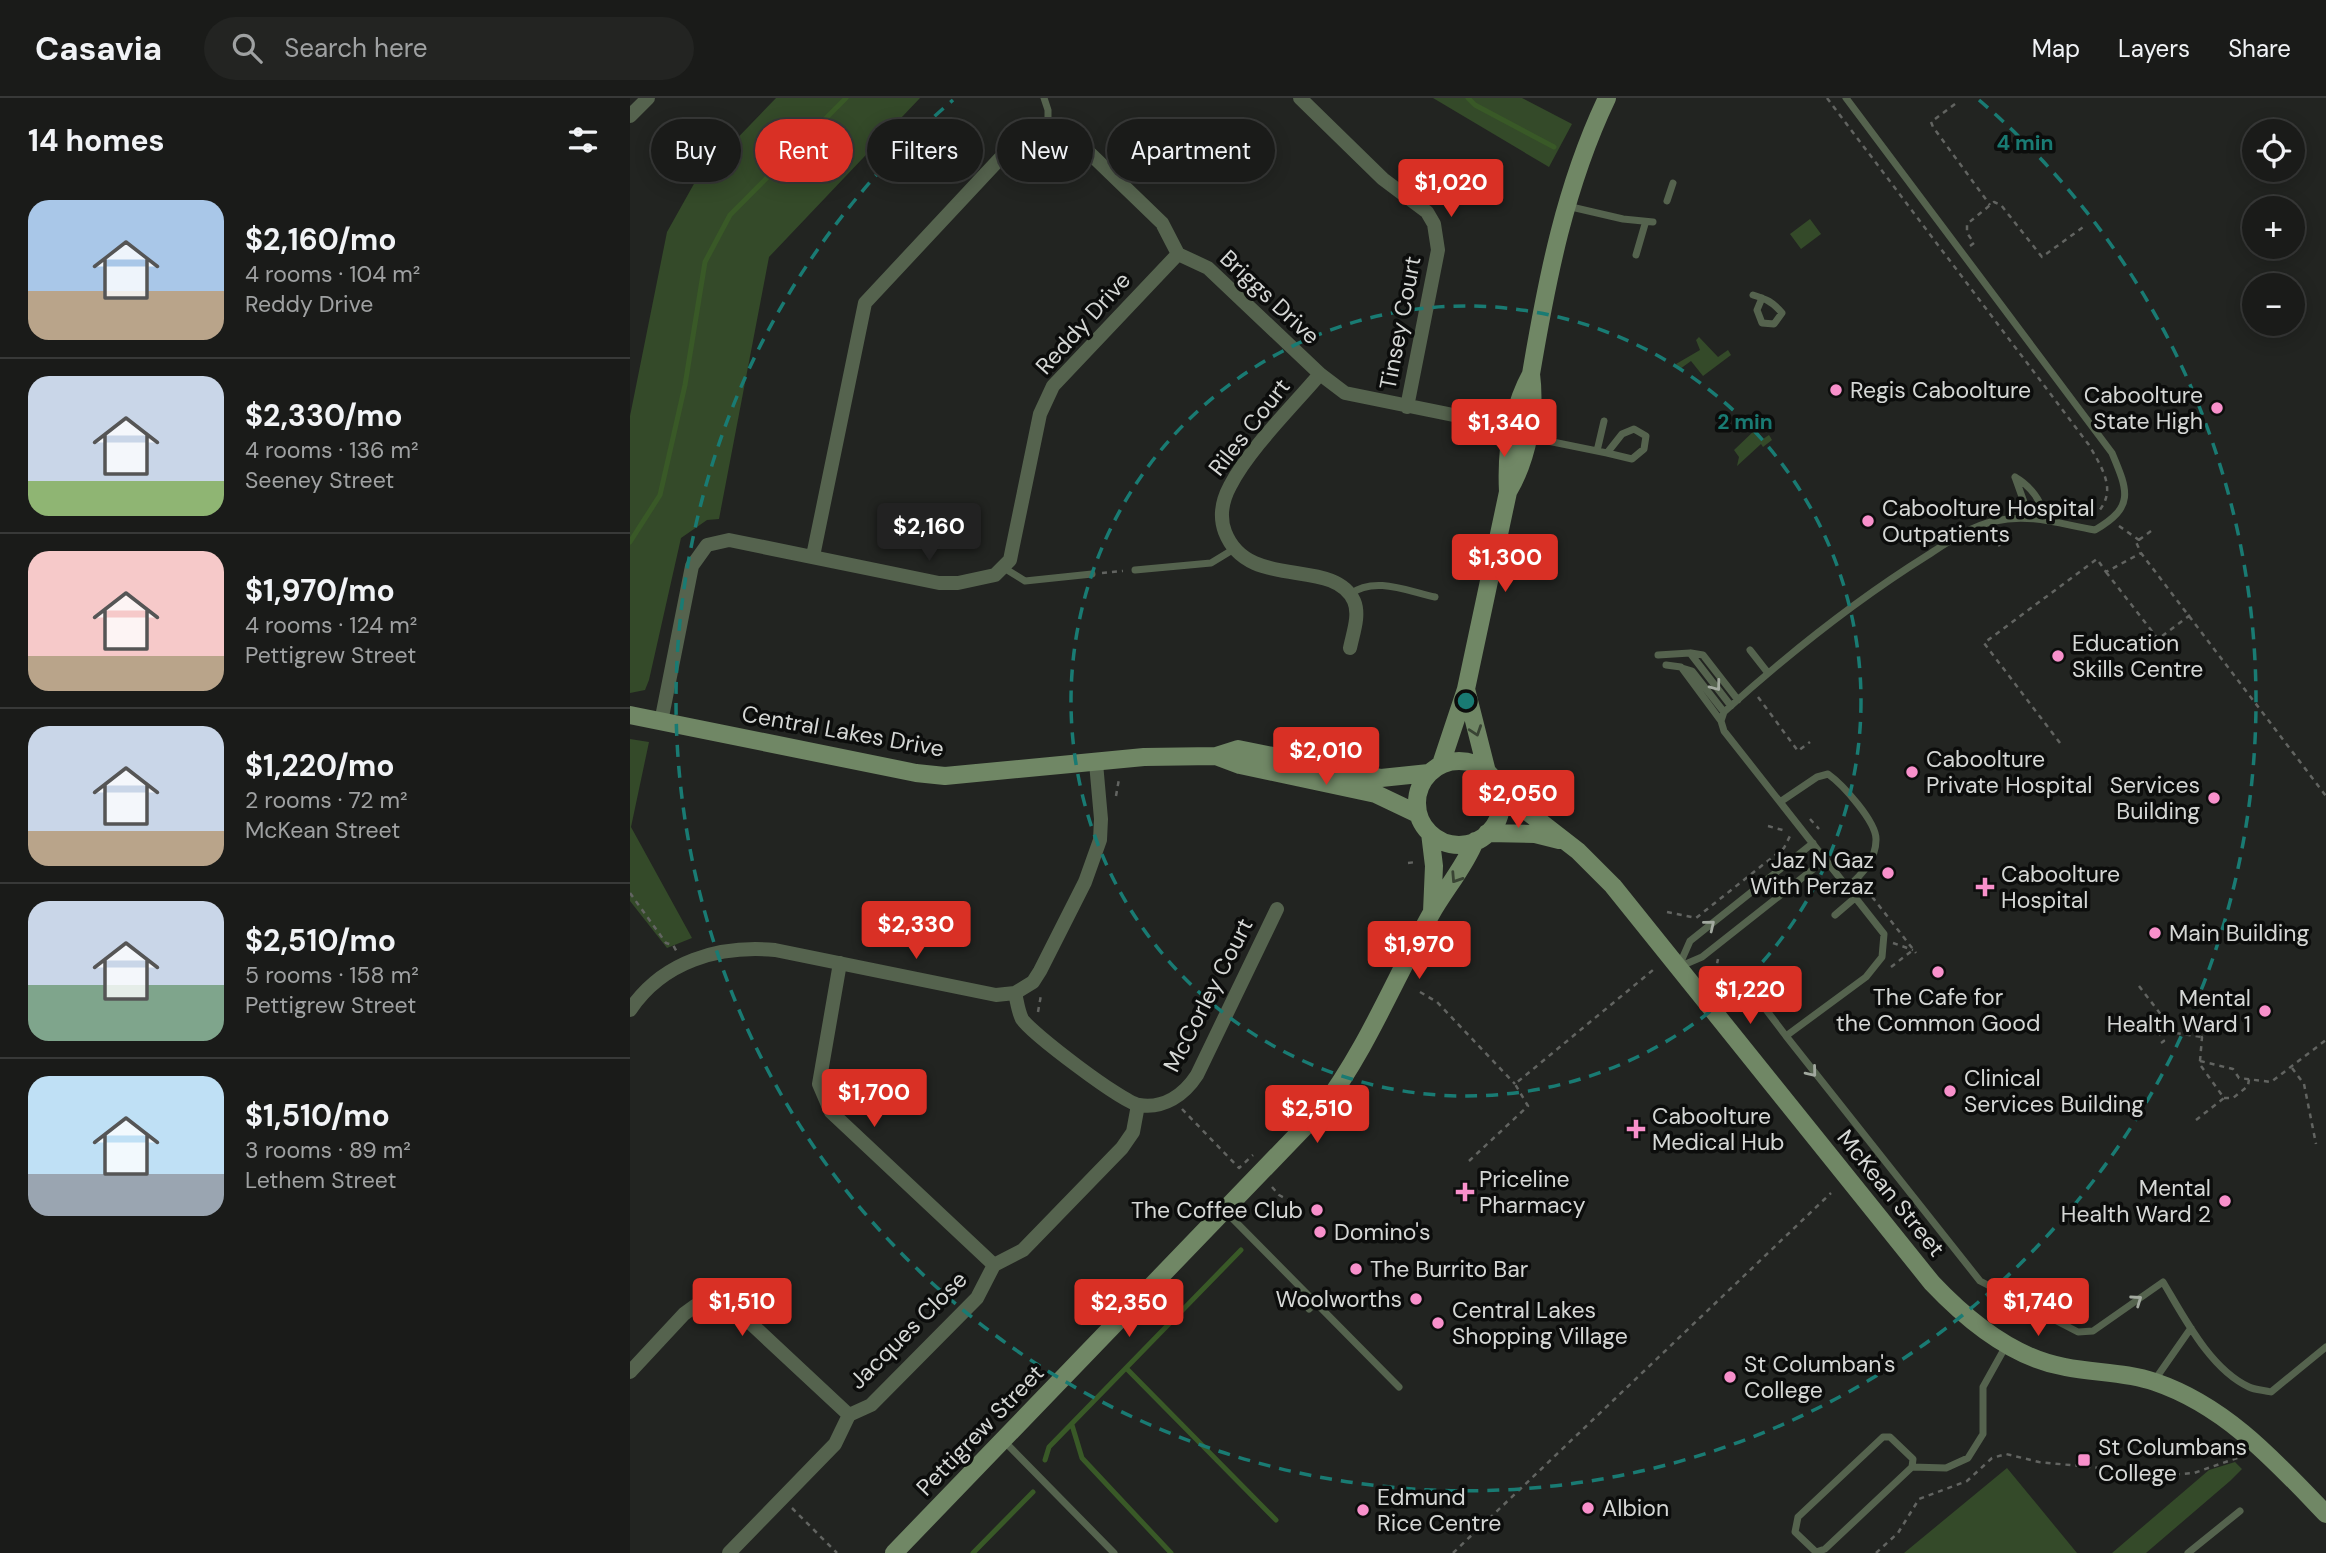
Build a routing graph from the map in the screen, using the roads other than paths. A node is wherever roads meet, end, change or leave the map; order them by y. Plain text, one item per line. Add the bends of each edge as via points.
1 (648, 98) edge
2 (1044, 98) edge
3 (1300, 98) edge
4 (1606, 98) edge
5 (1846, 98) edge
6 (630, 116) edge
7 (1048, 119) edge
8 (1093, 157) edge
9 (997, 162) edge
10 (1673, 183) dead end
11 (1667, 201) dead end
12 (1566, 206) junction
13 (1178, 254) junction
14 (1636, 255) dead end
15 (1753, 295) dead end
16 (1762, 298) dead end
17 (1320, 374) junction
18 (1531, 374) junction
19 (1407, 407) junction
20 (1517, 410) junction
21 (1478, 420) junction
22 (1604, 421) dead end
23 (1528, 437) junction
24 (1510, 448) junction
25 (1597, 451) junction
26 (1607, 453) junction
27 (1508, 492) junction
28 (2025, 516) junction
29 (2043, 518) junction
30 (1234, 549) junction
31 (813, 556) junction
32 (1004, 568) junction
33 (1135, 569) road end
34 (1091, 574) road end
35 (1350, 594) junction
36 (1435, 597) dead end
37 (1350, 648) dead end
38 (1750, 650) dead end
39 (1690, 653) junction
40 (1658, 655) dead end
41 (1666, 665) dead end
42 (1681, 667) junction
43 (1768, 673) junction
44 (1466, 689) junction
45 (1738, 700) junction
46 (1731, 706) junction
47 (1724, 712) junction
48 (630, 715) edge
49 (1721, 721) junction
50 (661, 722) junction
51 (1216, 756) junction
52 (1096, 763) junction
53 (1435, 769) junction
54 (1487, 772) junction
55 (1498, 789) junction
56 (1780, 802) junction
57 (1418, 814) junction
58 (1430, 833) junction
59 (1481, 837) junction
60 (1563, 841) junction
61 (1813, 843) junction
62 (1826, 859) junction
63 (1848, 887) junction
64 (1856, 897) junction
65 (1277, 909) dead end
66 (1432, 912) junction
67 (1835, 915) dead end
68 (840, 963) junction
69 (1679, 967) junction
70 (1015, 993) junction
71 (1758, 999) dead end
72 (630, 1010) edge
73 (1786, 1036) junction
74 (1138, 1105) junction
75 (1226, 1211) junction
76 (994, 1265) junction
77 (1317, 1302) junction
78 (1309, 1309) dead end
79 (2191, 1328) junction
80 (2007, 1343) junction
81 (2326, 1347) edge
82 (630, 1372) edge
83 (2154, 1381) junction
84 (1399, 1387) dead end
85 (849, 1415) junction
86 (1004, 1441) junction
87 (1912, 1467) junction
88 (2240, 1511) dead end
89 (2326, 1514) edge
90 (729, 1553) edge
91 (894, 1553) edge
92 (1114, 1553) edge
93 (2188, 1553) edge

1 - 6 street
2 - 7 lane
3 - 19 street, Tinsey Court via 1383,179 1427,212 1434,224 1438,250
4 - 12 main road
5 - 29 lane via 2104,442 2121,475 2124,505 2118,515 2095,530
8 - 13 street via 1169,233
9 - 31 street via 865,303
10 - 11 lane
12 - 14 lane via 1649,223
12 - 18 main road via 1552,255
13 - 17 street, Briggs Drive via 1208,268
13 - 32 street, Reddy Drive via 1053,386 1040,414 1012,550
15 - 16 lane
17 - 19 street, Briggs Drive via 1345,393
17 - 30 street, Riles Court via 1230,485 1221,512
18 - 20 main road
18 - 23 main road via 1534,395
19 - 21 street, Briggs Drive
20 - 21 street, Briggs Drive
20 - 24 main road
21 - 24 street
22 - 25 lane
23 - 25 lane
23 - 27 main road via 1521,470
24 - 27 main road
25 - 26 lane
26 - 26 lane via 1622,434 1634,429 1646,436 1644,449 1632,459
27 - 44 main road
28 - 29 lane
28 - 29 lane via 2015,477 2025,482 2038,500
28 - 43 lane via 1992,521 1958,536 1895,575
30 - 33 lane via 1211,563
30 - 35 street via 1254,564 1332,581
31 - 32 street via 939,583 985,579
31 - 50 street via 729,540 707,545 692,566
32 - 34 lane via 1025,581
35 - 36 lane via 1362,585 1374,584
35 - 37 street via 1357,615
38 - 43 lane
39 - 40 lane
39 - 45 lane via 1703,655
39 -> 46 lane
41 - 42 lane
42 - 47 lane via 1692,671
42 - 49 lane
43 - 45 lane
44 - 53 main road
44 -> 54 main road
45 - 46 lane
46 - 47 lane
47 - 49 lane
48 - 50 main road, Central Lakes Drive
49 - 56 lane
50 - 52 main road, Central Lakes Drive via 916,773 978,774
51 - 52 main road, Central Lakes Drive
51 - 53 main road, Central Lakes Drive via 1238,749 1381,778
51 - 57 main road, Central Lakes Drive via 1376,794
52 - 70 street via 1101,819 1095,859 1040,971
53 - 54 main road via 1465,761
53 - 57 main road via 1418,792
54 - 55 main road
55 - 59 main road via 1499,813
55 - 60 main road, McKean Street
56 - 61 lane
56 - 63 lane via 1817,777 1828,774 1839,782 1869,821 1877,840 1866,870
57 - 58 main road
58 - 59 main road via 1451,844
58 - 66 main road, Pettigrew Street
59 - 60 main road, McKean Street via 1535,834
59 -> 66 main road, Pettigrew Street
60 - 69 main road, McKean Street via 1596,867
61 - 62 lane
69 -> 61 lane via 1690,941
62 - 63 lane
62 - 69 lane via 1702,957
63 - 64 lane
64 - 67 lane
64 - 73 lane via 1884,934 1882,957 1867,977
65 - 74 street, McCorley Court via 1189,1087 1176,1098
66 - 75 main road, Pettigrew Street via 1344,1080 1301,1133
68 - 70 street via 978,992
68 - 72 street via 775,950 723,950 674,969
68 - 76 street via 818,1084 822,1098 831,1112
69 - 80 main road, McKean Street via 1932,1283 1964,1315
70 - 74 street via 1023,1020 1035,1032 1112,1091
71 - 73 lane
73 -> 79 lane via 1980,1281 2078,1332 2093,1331 2162,1282
74 - 76 street, Jacques Close via 1133,1132 1122,1148 1023,1250
75 - 77 lane
75 - 86 main road, Pettigrew Street
76 - 85 street, Jacques Close via 985,1287 968,1307 871,1405
77 - 78 lane
77 - 84 lane
79 - 81 lane via 2222,1366 2249,1387 2271,1392
79 - 83 lane
80 - 83 main road, McKean Street via 2065,1367
80 - 87 lane via 1983,1387 1983,1434 1968,1458 1947,1468
82 - 85 street via 684,1314 695,1306 721,1304 746,1319
83 - 89 main road, McKean Street via 2200,1401 2239,1429
85 - 90 street, Jacques Close via 835,1444
86 - 91 main road, Pettigrew Street
86 - 92 lane
87 - 87 lane via 1825,1549 1816,1552 1795,1532 1798,1517 1883,1437 1890,1437 1913,1459
88 - 93 lane

